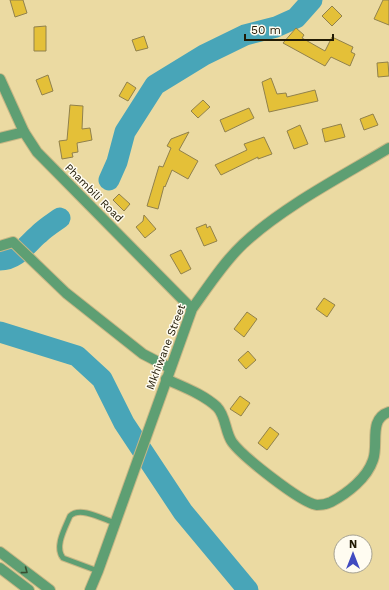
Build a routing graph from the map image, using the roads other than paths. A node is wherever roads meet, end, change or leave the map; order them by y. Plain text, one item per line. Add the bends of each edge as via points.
1 (0, 79) edge
2 (24, 132) junction
3 (0, 138) edge
4 (389, 148) edge
5 (0, 246) edge
6 (192, 309) junction
7 (170, 368) junction
8 (166, 379) junction
9 (389, 412) edge
10 (115, 523) junction
11 (0, 552) edge
12 (0, 568) edge
13 (98, 571) junction
14 (28, 590) edge
15 (50, 590) edge
16 (90, 590) edge

1 - 2 street, Phambili Road
2 - 3 street
2 - 6 street, Phambili Road via 37,152
4 - 6 street, Mkhiwane Street via 269,224 243,245
5 - 7 street via 13,242 66,293 143,354
6 - 7 street, Mkhiwane Street
7 - 8 street, Mkhiwane Street
8 - 9 street via 218,407 229,437 236,447 295,496 317,505 334,500 351,489 365,475 373,461 377,424 380,418
8 - 10 street, Mkhiwane Street
10 - 13 street, Mkhiwane Street
10 - 13 lane via 81,512 70,516 59,551 63,558
11 -> 15 street
12 - 14 street
13 - 16 street, Mkhiwane Street

